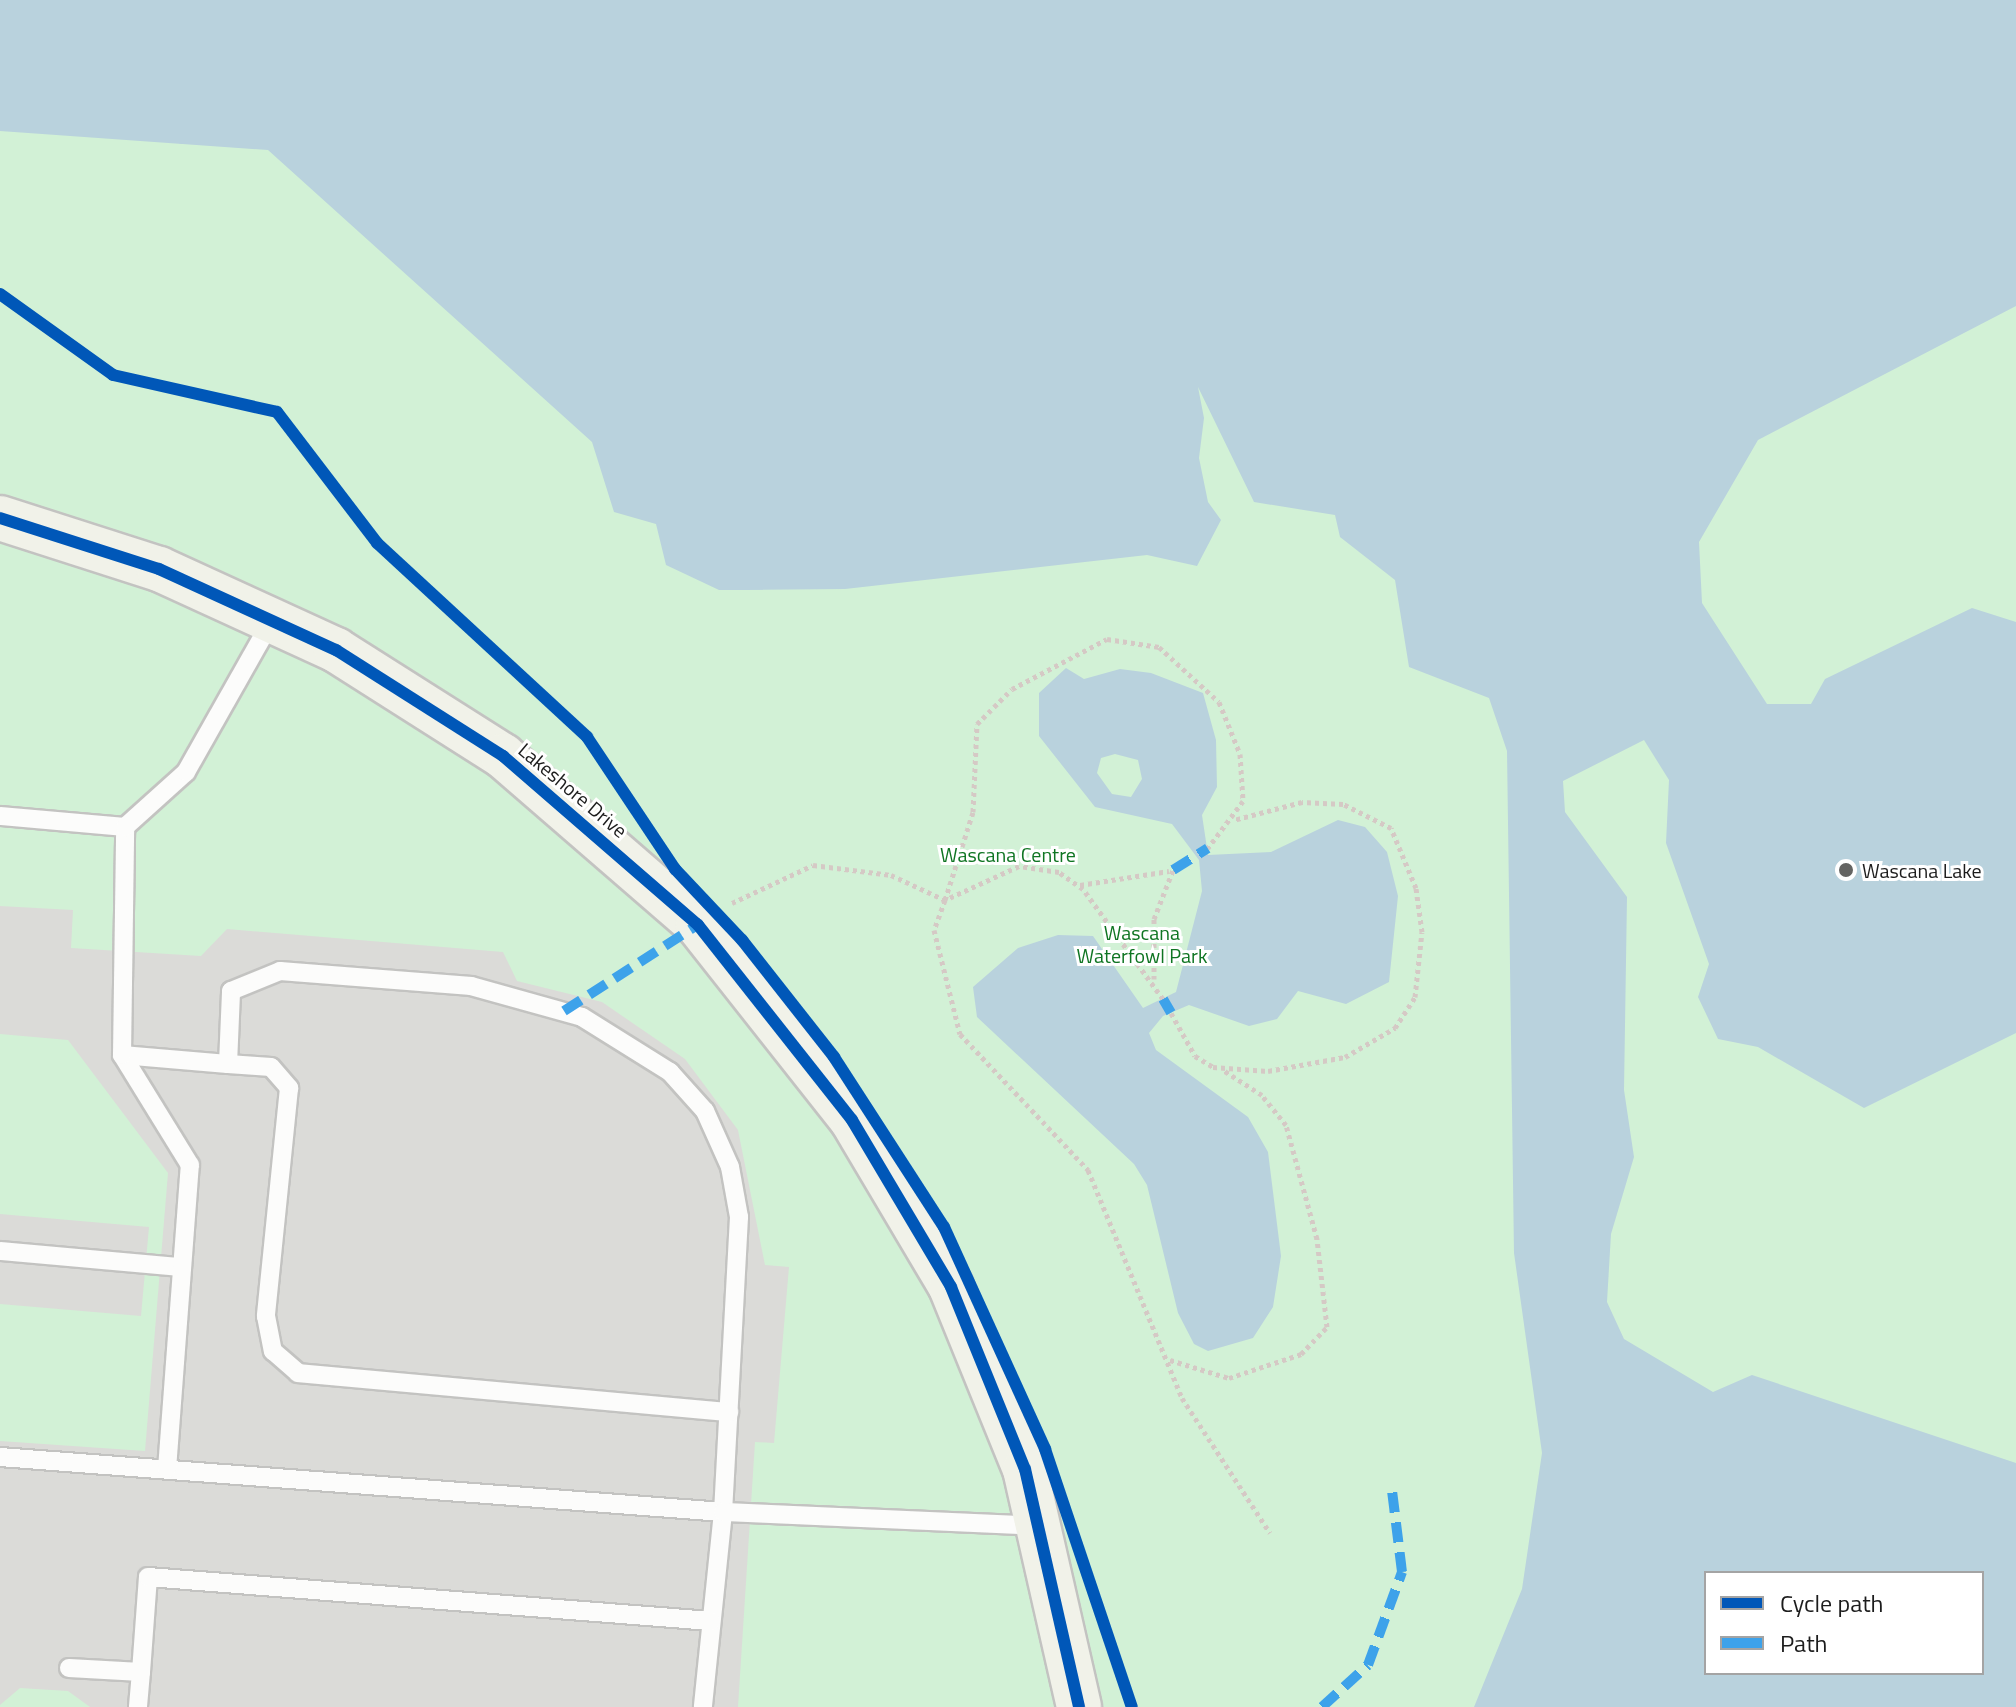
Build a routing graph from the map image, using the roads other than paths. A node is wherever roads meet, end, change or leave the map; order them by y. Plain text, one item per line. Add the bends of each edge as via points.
1 (0, 518) edge
2 (273, 617) junction
3 (0, 816) edge
4 (125, 827) junction
5 (122, 1055) junction
6 (228, 1064) junction
7 (0, 1251) edge
8 (180, 1267) junction
9 (729, 1412) junction
10 (0, 1457) edge
11 (167, 1469) junction
12 (723, 1512) junction
13 (1041, 1526) junction
14 (711, 1621) junction
15 (69, 1668) dead end
16 (141, 1672) junction
17 (138, 1707) edge
18 (703, 1707) edge
19 (1079, 1707) edge

1 - 2 street, Lakeshore Drive via 159,569
2 - 4 lane via 186,772
2 - 13 street, Lakeshore Drive via 503,756 698,925 752,986 852,1120 951,1287 1005,1410
3 - 4 lane
4 - 5 lane
5 - 6 lane
5 - 8 lane via 190,1165
6 - 9 lane via 271,1067 289,1088 266,1316 273,1351 298,1373
6 - 9 lane via 231,991 280,971 471,986 582,1017 631,1044 705,1111 730,1167 739,1217
7 - 8 lane
8 - 11 lane
9 - 12 lane
10 - 11 lane
11 - 12 lane
12 - 13 lane
12 - 14 lane
13 - 19 street, Lakeshore Drive
14 - 16 lane via 148,1577
14 - 18 lane
15 - 16 lane
16 - 17 lane

